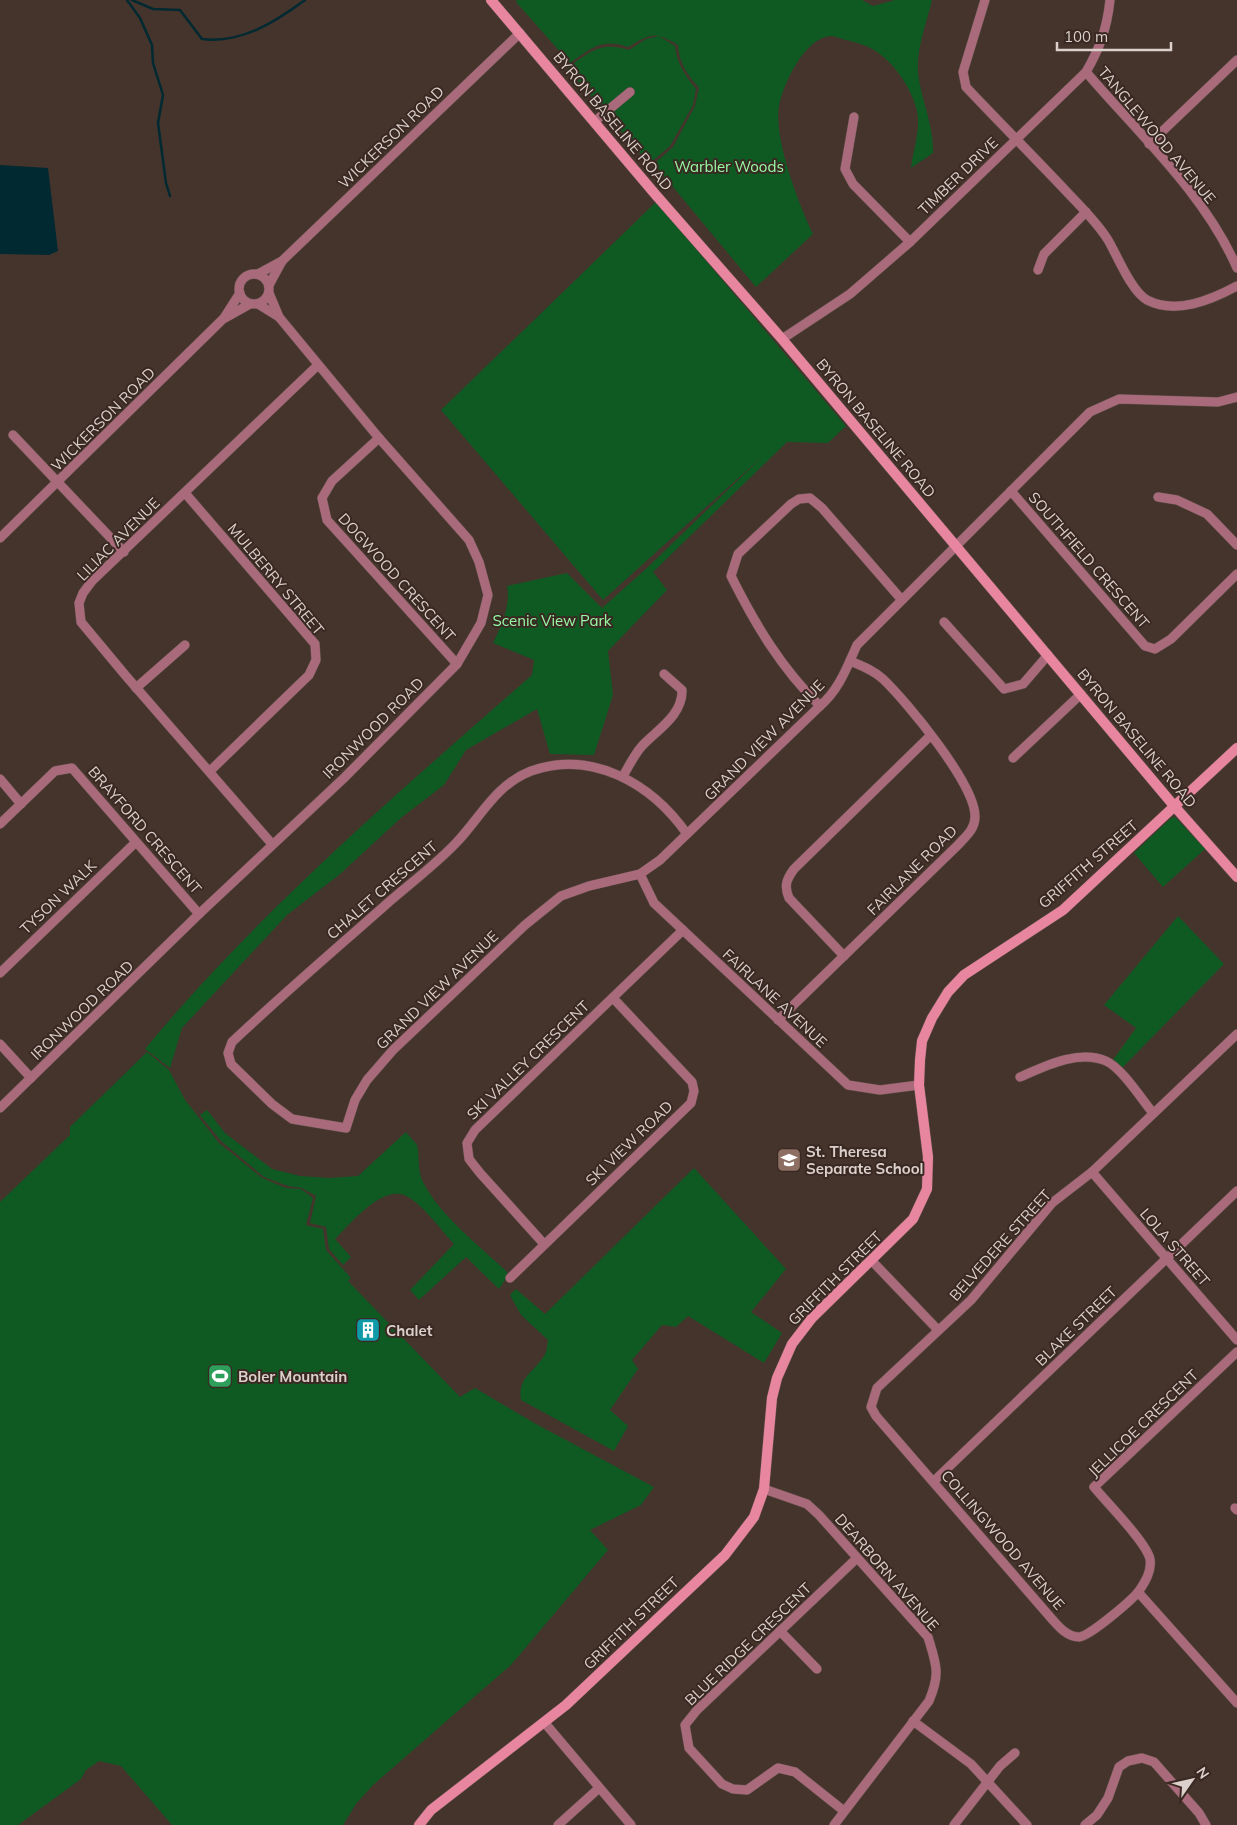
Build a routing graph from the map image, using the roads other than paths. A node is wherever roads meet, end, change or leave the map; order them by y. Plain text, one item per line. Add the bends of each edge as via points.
1 (491, 0) edge
2 (985, 0) edge
3 (1110, 0) edge
4 (520, 33) junction
5 (1237, 60) edge
6 (1086, 72) junction
7 (630, 92) dead end
8 (854, 117) dead end
9 (594, 122) junction
10 (1017, 139) junction
11 (1150, 144) junction
12 (1086, 212) junction
13 (910, 242) junction
14 (282, 261) junction
15 (1237, 268) edge
16 (1038, 270) dead end
17 (258, 274) junction
18 (1237, 286) edge
19 (269, 289) junction
20 (240, 293) junction
21 (254, 304) junction
22 (280, 317) junction
23 (224, 318) junction
24 (782, 338) junction
25 (318, 364) junction
26 (1237, 398) edge
27 (14, 435) dead end
28 (379, 438) junction
29 (58, 483) junction
30 (1011, 491) junction
31 (185, 493) junction
32 (1158, 497) dead end
33 (0, 538) edge
34 (1237, 545) edge
35 (955, 547) junction
36 (124, 552) junction
37 (1237, 574) edge
38 (901, 599) junction
39 (944, 622) dead end
40 (186, 645) dead end
41 (1048, 655) junction
42 (850, 661) junction
43 (457, 664) junction
44 (664, 674) dead end
45 (136, 688) junction
46 (1081, 694) junction
47 (820, 706) junction
48 (930, 736) junction
49 (1237, 748) edge
50 (1013, 758) dead end
51 (210, 771) junction
52 (623, 776) junction
53 (0, 779) edge
54 (21, 804) junction
55 (1175, 808) junction
56 (0, 824) edge
57 (687, 834) junction
58 (136, 842) junction
59 (272, 844) junction
60 (640, 874) junction
61 (1237, 877) edge
62 (199, 914) junction
63 (683, 930) junction
64 (844, 956) junction
65 (0, 973) edge
66 (613, 998) junction
67 (778, 1020) junction
68 (1237, 1034) edge
69 (0, 1044) edge
70 (1020, 1077) dead end
71 (32, 1078) junction
72 (919, 1085) junction
73 (0, 1108) edge
74 (1153, 1113) junction
75 (346, 1128) joint
76 (1092, 1172) junction
77 (1237, 1191) edge
78 (544, 1244) junction
79 (1167, 1258) junction
80 (872, 1261) junction
81 (510, 1278) dead end
82 (938, 1330) junction
83 (1237, 1340) edge
84 (1237, 1352) edge
85 (873, 1394) joint
86 (934, 1481) junction
87 (764, 1489) junction
88 (857, 1558) junction
89 (1138, 1592) junction
90 (780, 1631) junction
91 (817, 1669) dead end
92 (1235, 1697) edge
93 (913, 1721) junction
94 (544, 1722) junction
95 (1015, 1753) dead end
96 (988, 1781) junction
97 (598, 1789) junction
98 (844, 1811) junction
99 (419, 1825) edge
100 (558, 1825) edge
101 (631, 1825) edge
102 (834, 1825) edge
103 (954, 1825) edge
104 (1027, 1825) edge
105 (1085, 1825) edge
106 (1206, 1825) edge

1 - 4 street, BYRON BASELINE ROAD
2 - 10 street via 963,72 966,88
3 - 6 street, TIMBER DRIVE via 1107,27 1099,51
4 - 9 street, BYRON BASELINE ROAD
4 - 14 street, WICKERSON ROAD
5 - 11 street
6 - 10 street, TIMBER DRIVE
6 - 11 street, TANGLEWOOD AVENUE
7 - 9 street
8 - 13 street via 844,170 853,184
9 - 24 street, BYRON BASELINE ROAD
10 - 12 street
10 - 13 street, TIMBER DRIVE
11 - 15 street, TANGLEWOOD AVENUE via 1219,231
12 - 16 street via 1044,254
12 - 18 street via 1108,239 1120,265 1145,299 1185,306 1214,298
13 - 24 street, TIMBER DRIVE via 850,294
14 - 17 street, WICKERSON ROAD
14 - 19 street, WICKERSON ROAD
17 - 19 street
17 - 20 street via 244,278
19 - 21 street via 265,300
19 - 22 street, IRONWOOD ROAD
20 - 21 street via 244,300
20 - 23 street, WICKERSON ROAD
21 - 22 street, IRONWOOD ROAD
21 - 23 street, WICKERSON ROAD
22 - 25 street, IRONWOOD ROAD
23 - 29 street, WICKERSON ROAD
24 - 35 street, BYRON BASELINE ROAD
25 - 28 street, IRONWOOD ROAD
25 - 31 street, LILIAC AVENUE
26 - 30 street, GRAND VIEW AVENUE via 1218,402 1119,399 1105,404 1074,426
27 - 29 street
28 - 43 street, IRONWOOD ROAD via 469,540 480,562 488,595 481,623
28 - 43 street, DOGWOOD CRESCENT via 332,481 322,498 327,520
29 - 33 street, WICKERSON ROAD
29 - 36 street
30 - 35 street, GRAND VIEW AVENUE
30 - 37 street, SOUTHFIELD CRESCENT via 1145,646 1155,648 1172,639
31 - 36 street, LILIAC AVENUE
31 - 51 street, MULBERRY STREET via 315,644 316,660 309,675
32 - 34 street via 1176,500 1207,514
35 - 38 street, GRAND VIEW AVENUE
35 - 41 street, BYRON BASELINE ROAD
36 - 45 street, LILIAC AVENUE via 83,593 79,613 81,622
38 - 42 street, GRAND VIEW AVENUE via 857,645
38 - 47 street via 810,498 791,504 738,554 731,576 737,589 780,663
39 - 41 street via 1004,689 1024,684
40 - 45 street
41 - 46 street, BYRON BASELINE ROAD
42 - 47 street, GRAND VIEW AVENUE via 840,682
42 - 48 street, FAIRLANE ROAD via 883,680
43 - 59 street, IRONWOOD ROAD via 344,778
44 - 52 street via 682,690 682,701 669,721 641,747
45 - 51 street, LILIAC AVENUE
46 - 50 street
46 - 55 street, BYRON BASELINE ROAD
47 - 57 street, GRAND VIEW AVENUE
48 - 64 street, FAIRLANE ROAD via 946,753 972,800 974,827
48 - 64 street via 787,878 785,887 789,898
49 - 55 street, GRIFFITH STREET
51 - 59 street, LILIAC AVENUE
52 - 57 street, CHALET CRESCENT via 651,796
52 - 75 street, CHALET CRESCENT via 596,766 568,764 531,772 506,785 456,843 232,1042 228,1054 231,1064 272,1104 292,1119
53 - 54 street
54 - 56 street, BRAYFORD CRESCENT
54 - 58 street, BRAYFORD CRESCENT via 55,772 72,768
55 - 61 street, BYRON BASELINE ROAD
55 - 72 street, GRIFFITH STREET via 1063,910 964,975 948,992 922,1041
57 - 60 street, GRAND VIEW AVENUE
58 - 62 street, BRAYFORD CRESCENT
58 - 65 street, TYSON WALK
59 - 62 street, IRONWOOD ROAD
60 - 63 street, FAIRLANE AVENUE via 654,903
60 - 75 street, GRAND VIEW AVENUE via 561,896 525,925 393,1050 367,1080 355,1100
62 - 71 street, IRONWOOD ROAD
63 - 66 street, SKI VALLEY CRESCENT
63 - 67 street, FAIRLANE AVENUE
64 - 67 street, FAIRLANE ROAD
66 - 78 street, SKI VALLEY CRESCENT via 475,1130 466,1143 469,1159
66 - 78 street, SKI VIEW ROAD via 692,1082 691,1103
67 - 72 street, FAIRLANE AVENUE via 848,1085 880,1090
68 - 74 street, BELVEDERE STREET
69 - 71 street
70 - 74 street via 1056,1063 1087,1056 1107,1061
71 - 73 street, IRONWOOD ROAD
72 - 80 street, GRIFFITH STREET via 928,1157 927,1188 913,1219
74 - 76 street, BELVEDERE STREET
76 - 79 street, LOLA STREET
76 - 82 street, BELVEDERE STREET via 1052,1203 994,1275
77 - 79 street, BLAKE STREET
78 - 81 street, SKI VIEW ROAD
79 - 83 street, LOLA STREET
79 - 86 street, BLAKE STREET
80 - 82 street
80 - 87 street, GRIFFITH STREET via 812,1318 792,1344 772,1398
82 - 85 street, BELVEDERE STREET
84 - 89 street, JELLICOE CRESCENT via 1094,1487 1144,1547 1150,1559 1150,1571
85 - 86 street, COLLINGWOOD AVENUE via 871,1407 876,1416
86 - 89 street, COLLINGWOOD AVENUE via 1063,1631 1078,1637 1092,1633
87 - 88 street, DEARBORN AVENUE via 807,1504
87 - 94 street, GRIFFITH STREET via 754,1517 725,1554 566,1706
88 - 90 street, BLUE RIDGE CRESCENT
88 - 93 street, DEARBORN AVENUE via 928,1637 936,1662 937,1682 929,1701
89 - 92 street
90 - 91 street
90 - 98 street, BLUE RIDGE CRESCENT via 685,1725 689,1748 722,1784 747,1790 778,1768 795,1772
93 - 96 street via 971,1764
93 - 98 street, DEARBORN AVENUE
94 - 97 street
94 - 99 street, GRIFFITH STREET via 430,1810
95 - 96 street
96 - 103 street
96 - 104 street
97 - 100 street
97 - 101 street
98 - 102 street, DEARBORN AVENUE
105 - 106 street via 1097,1815 1108,1798 1119,1768 1128,1761 1142,1758 1154,1762

